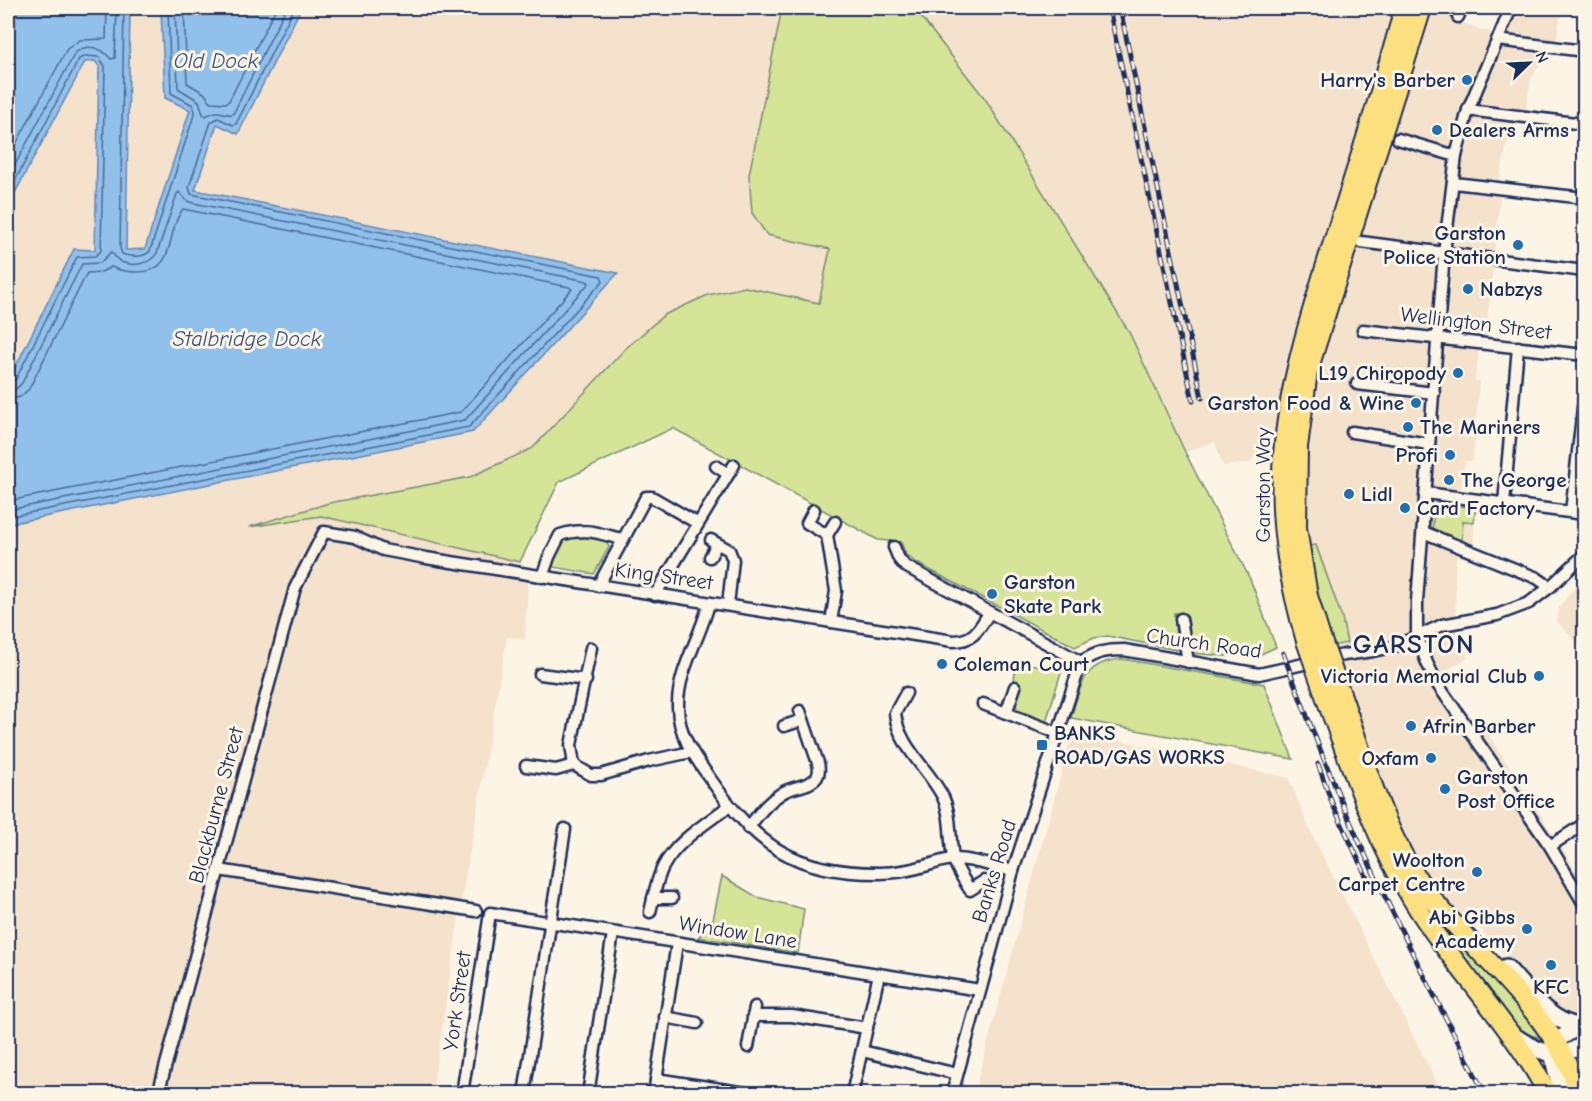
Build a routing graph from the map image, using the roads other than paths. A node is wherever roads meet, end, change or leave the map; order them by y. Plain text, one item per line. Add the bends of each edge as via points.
1 (1404, 8) edge
2 (1422, 8) edge
3 (1511, 8) edge
4 (1497, 40) junction
5 (1584, 51) edge
6 (1468, 110) junction
7 (1584, 124) edge
8 (1398, 139) dead end
9 (1456, 156) junction
10 (1454, 183) junction
11 (1584, 198) edge
12 (1361, 242) dead end
13 (1444, 253) junction
14 (1584, 271) edge
15 (1363, 330) dead end
16 (1438, 338) junction
17 (1518, 347) junction
18 (1584, 355) edge
19 (1358, 384) dead end
20 (1434, 393) junction
21 (1584, 399) edge
22 (1352, 432) dead end
23 (1429, 444) junction
24 (716, 466) dead end
25 (1426, 493) junction
26 (1504, 503) junction
27 (814, 510) dead end
28 (1571, 512) junction
29 (1584, 514) edge
30 (836, 522) dead end
31 (697, 523) junction
32 (324, 532) joint
33 (1423, 532) junction
34 (827, 535) junction
35 (621, 539) junction
36 (894, 547) dead end
37 (1584, 555) edge
38 (710, 557) dead end
39 (542, 577) junction
40 (598, 586) junction
41 (1550, 587) junction
42 (656, 595) junction
43 (709, 603) junction
44 (728, 605) junction
45 (989, 613) junction
46 (1181, 619) dead end
47 (831, 622) junction
48 (1417, 636) junction
49 (1313, 638) junction
50 (591, 648) dead end
51 (1081, 662) junction
52 (1188, 662) junction
53 (540, 674) dead end
54 (586, 680) junction
55 (1015, 687) dead end
56 (906, 693) dead end
57 (983, 704) dead end
58 (1338, 708) junction
59 (1006, 712) junction
60 (784, 726) dead end
61 (1058, 733) junction
62 (692, 752) junction
63 (574, 765) junction
64 (526, 766) dead end
65 (729, 806) junction
66 (1584, 824) edge
67 (748, 828) junction
68 (565, 829) dead end
69 (1550, 846) junction
70 (954, 859) junction
71 (219, 870) junction
72 (1013, 871) junction
73 (984, 881) dead end
74 (653, 898) junction
75 (672, 898) dead end
76 (1584, 904) edge
77 (476, 911) dead end
78 (650, 912) dead end
79 (490, 914) joint
80 (1452, 922) junction
81 (551, 924) junction
82 (613, 933) junction
83 (677, 943) junction
84 (879, 974) junction
85 (980, 990) junction
86 (665, 1017) junction
87 (697, 1023) dead end
88 (1582, 1025) edge
89 (867, 1028) junction
90 (1511, 1034) junction
91 (1584, 1044) edge
92 (748, 1047) dead end
93 (1556, 1049) junction
94 (862, 1050) junction
95 (957, 1074) junction
96 (656, 1078) junction
97 (158, 1094) edge
98 (462, 1094) edge
99 (524, 1094) edge
100 (588, 1094) edge
101 (654, 1094) edge
102 (753, 1094) edge
103 (852, 1094) edge
104 (952, 1094) edge
105 (1548, 1094) edge
106 (1563, 1094) edge
107 (1579, 1094) edge

1 - 49 highway, Garston Way via 1317,294 1286,421 1283,531 1294,598
2 - 49 highway, Garston Way via 1308,371 1298,447 1297,528
3 - 4 street
4 - 5 street
4 - 6 street
6 - 7 street
6 - 9 street
8 - 9 street
9 - 10 street
10 - 11 street
10 - 13 street
12 - 13 street
13 - 14 street
13 - 16 street
15 - 16 street, Wellington Street
16 - 17 street, Wellington Street
16 - 20 street
17 - 18 street, Wellington Street
17 - 26 street
19 - 20 street
20 - 23 street
21 - 28 street
22 - 23 street
23 - 25 street
24 - 31 street via 731,469
25 - 26 street
25 - 33 street
26 - 28 street
27 - 34 street via 807,523
28 - 29 street
30 - 34 street
31 - 35 street via 646,497
31 - 42 street
32 - 39 street, King Street via 354,537 383,550
32 - 71 street, Blackburne Street via 295,588
33 - 41 street via 1537,578
33 - 48 street via 1416,601
34 - 47 street via 836,591
35 - 39 street via 586,530 561,535
35 - 40 street
36 - 45 street via 905,566
37 - 41 street, Church Road
38 - 44 street via 714,542 729,550 733,560
39 - 40 street, King Street
40 - 42 street, King Street
41 - 48 street, Church Road via 1529,603 1497,615 1442,625
42 - 43 street, King Street
43 - 44 street, King Street
43 - 62 street via 681,684 678,707 681,727
44 - 47 street, King Street
45 - 47 street, King Street via 975,634 964,641
45 - 51 street
46 - 52 street
48 - 52 street, Church Road via 1396,646 1259,674
48 - 69 street via 1450,705
49 - 58 highway, Garston Way, bridge
50 - 54 street
51 - 52 street, Church Road via 1094,653 1109,650
51 - 61 street, Banks Road
53 - 54 street
54 - 63 street via 571,745
55 - 59 street
56 - 70 street via 895,713 896,724 942,796 949,815
57 - 59 street
58 - 80 highway, Garston Way via 1392,835 1423,887
58 - 90 highway, Garston Way via 1364,799 1411,898 1441,944
59 - 61 street
60 - 67 street via 801,715 819,763 818,776 773,799
61 - 72 street, Banks Road
62 - 63 street via 601,775 591,775
62 - 65 street
63 - 64 street via 556,770
65 - 67 street
65 - 74 street via 670,855
66 - 69 street
67 - 70 street via 783,853 806,863 846,871 903,871
68 - 81 street
69 - 76 street
70 - 72 street
70 - 73 street via 971,895
71 - 77 street
71 - 97 street, Blackburne Street
72 - 85 street, Banks Road
74 - 75 street
74 - 78 street
79 - 81 street, Window Lane
79 - 98 street, York Street
80 - 88 main road via 1485,946 1547,1010 1572,1025
80 - 93 highway, Garston Way via 1542,1023
81 - 82 street, Window Lane
81 - 99 street
82 - 83 street, Window Lane
82 - 100 street
83 - 84 street, Window Lane
83 - 86 street
84 - 85 street, Window Lane
84 - 89 street
85 - 95 street, Banks Road
86 - 87 street
86 - 96 street
88 - 93 main road
89 - 92 street via 754,1012
89 - 94 street
90 - 93 main road via 1527,1044
90 - 105 highway, Garston Way
91 - 93 main road
93 - 106 main road via 1556,1074
93 - 107 highway, Garston Way
94 - 95 street
94 - 103 street
95 - 104 street, Banks Road
96 - 101 street
96 - 102 street

